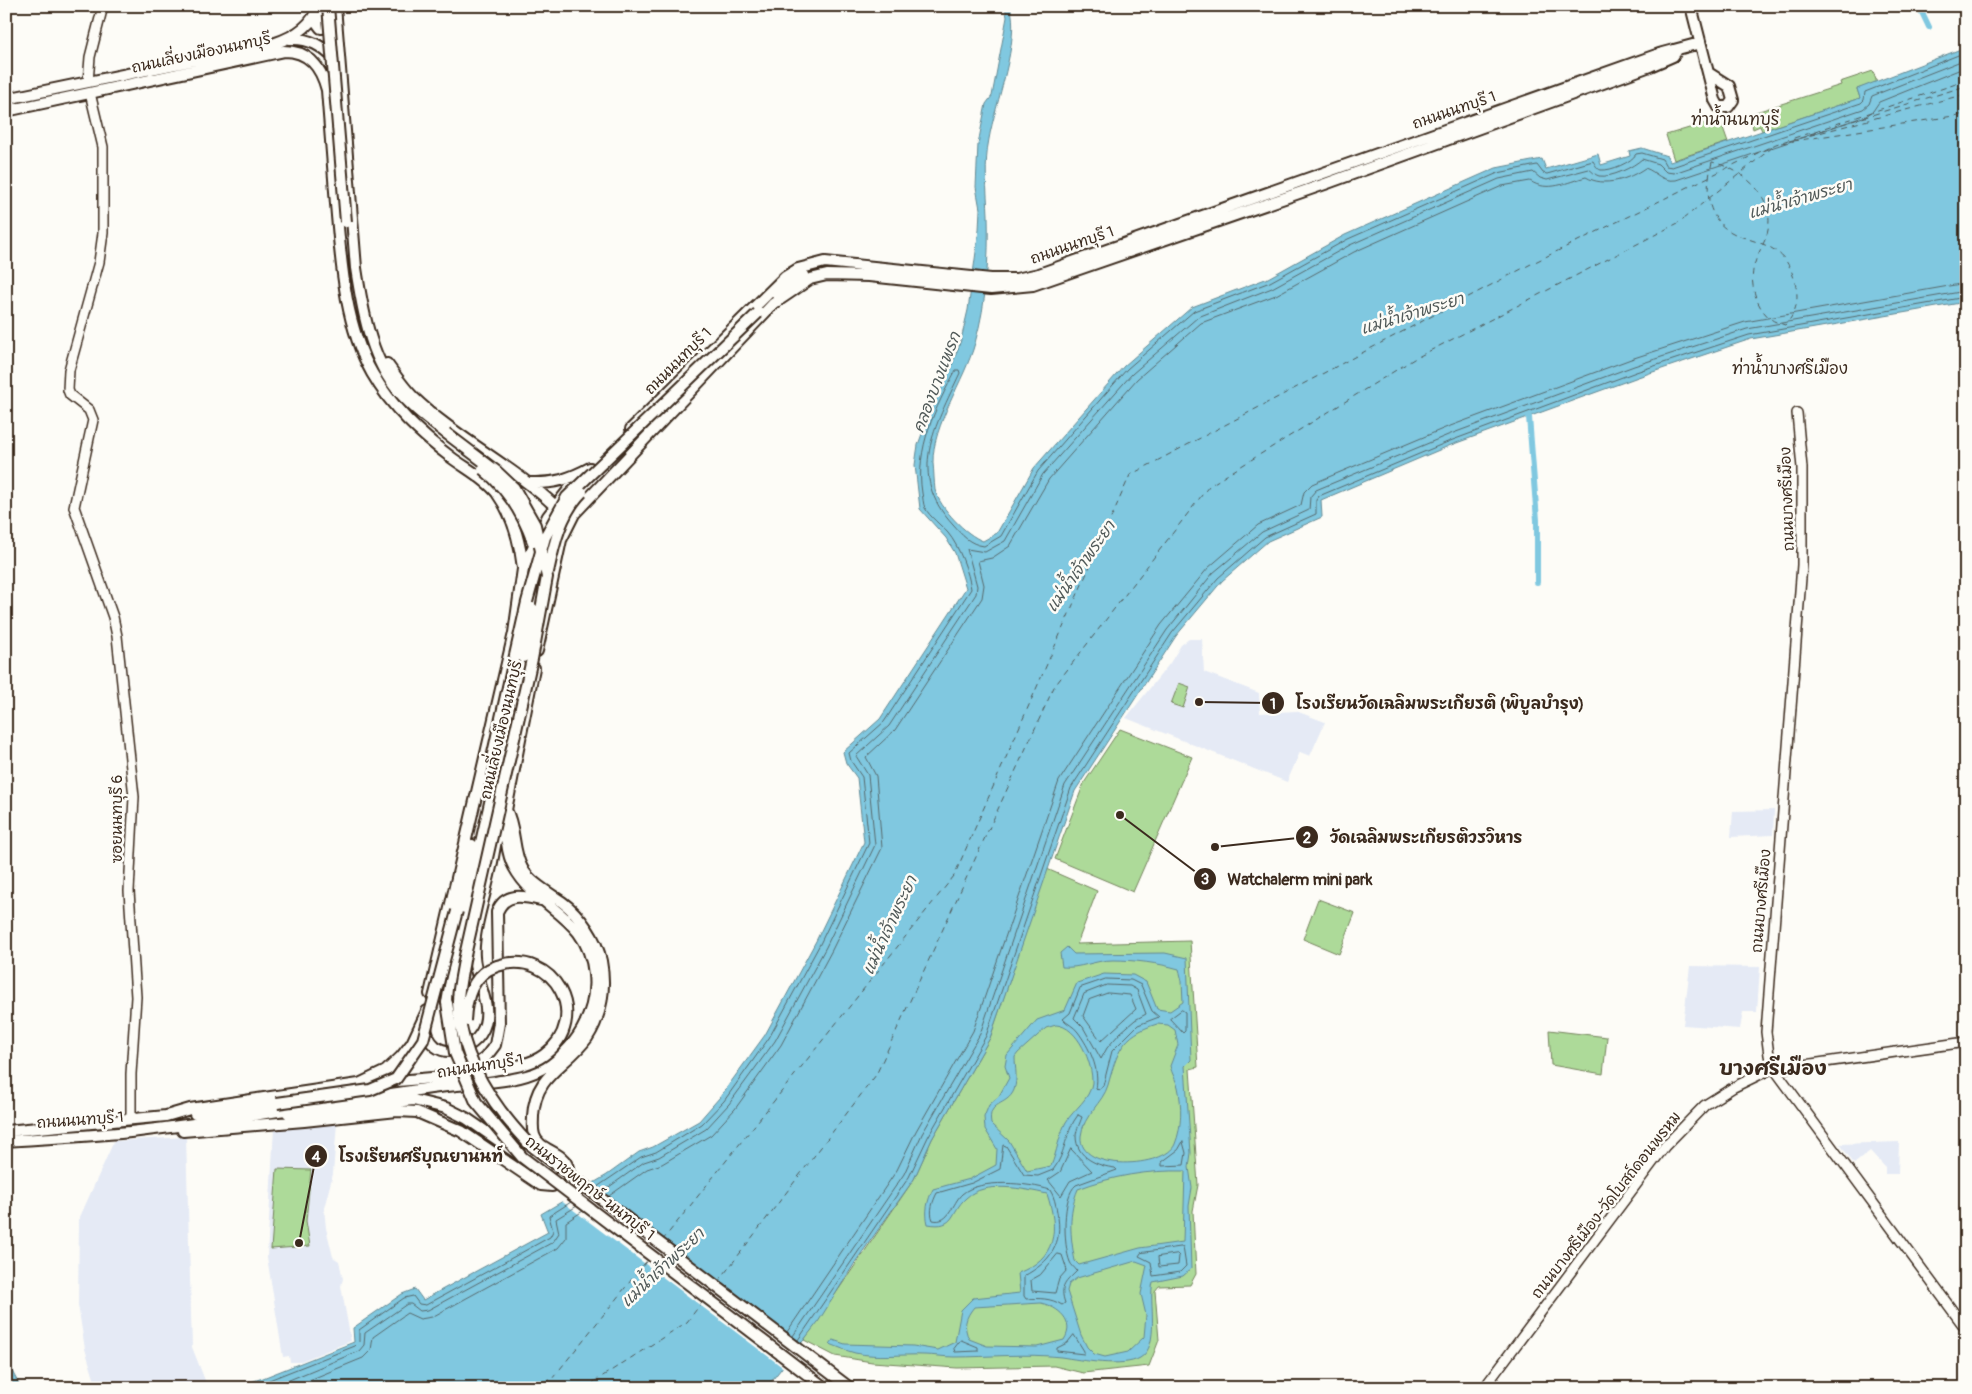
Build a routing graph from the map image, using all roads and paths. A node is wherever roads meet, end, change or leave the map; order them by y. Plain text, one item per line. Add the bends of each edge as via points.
1 (103, 6) edge
2 (1690, 6) edge
3 (318, 9) edge
4 (333, 9) edge
5 (286, 40) junction
6 (1700, 43) junction
7 (320, 46) junction
8 (308, 57) junction
9 (338, 61) junction
10 (1710, 74) dead end
11 (88, 82) junction
12 (90, 93) junction
13 (6, 99) edge
14 (6, 111) edge
15 (862, 267) junction
16 (966, 282) junction
17 (347, 296) junction
18 (758, 316) junction
19 (370, 342) junction
20 (1797, 413) dead end
21 (443, 435) junction
22 (590, 468) junction
23 (526, 481) junction
24 (602, 483) junction
25 (496, 493) junction
26 (502, 504) junction
27 (553, 512) junction
28 (561, 540) junction
29 (523, 569) junction
30 (546, 577) junction
31 (514, 633) junction
32 (541, 638) junction
33 (506, 810) junction
34 (502, 822) junction
35 (541, 900) junction
36 (457, 911) junction
37 (447, 1003) junction
38 (426, 1014) junction
39 (464, 1034) junction
40 (1966, 1042) edge
41 (1774, 1069) junction
42 (454, 1076) junction
43 (359, 1084) junction
44 (267, 1113) junction
45 (166, 1116) junction
46 (131, 1119) junction
47 (6, 1131) edge
48 (137, 1131) junction
49 (6, 1140) edge
50 (522, 1157) junction
51 (546, 1157) joint
52 (1966, 1329) edge
53 (825, 1388) edge
54 (850, 1388) edge
55 (1484, 1388) edge

1 - 11 street via 90,57
2 - 6 main road
3 - 4 main road via 318,24 325,29
3 - 5 main road, ถนนเลี่ยงเมืองนนทบุรี via 305,27
4 - 9 main road, ถนนเลี่ยงเมืองนนทบุรี
4 - 19 main road, bridge via 348,257
5 - 7 main road, ถนนเลี่ยงเมืองนนทบุรี via 303,39
5 - 11 main road, ถนนเลี่ยงเมืองนนทบุรี
6 - 10 main road
6 - 16 main road, ถนนนนทบุรี 1 via 1658,54 1040,274 991,284
7 - 8 main road via 320,56
7 - 9 main road, ถนนเลี่ยงเมืองนนทบุรี
8 - 12 main road, ถนนเลี่ยงเมืองนนทบุรี via 284,51
8 - 17 main road, ถนนเลี่ยงเมืองนนทบุรี via 319,68 327,90
9 - 19 main road, ถนนเลี่ยงเมืองนนทบุรี via 356,268
11 - 13 main road, ถนนเลี่ยงเมืองนนทบุรี
12 - 14 main road, ถนนเลี่ยงเมืองนนทบุรี
12 - 46 street, ซอยนนทบุรี 6 via 103,147 103,233 99,262 69,377 70,395 89,410 93,420 75,496 75,514 113,617 133,782 129,891 136,997
15 - 16 main road, ถนนนนทบุรี 1
15 - 18 main road via 806,274 789,283
15 - 22 main road, ถนนนนทบุรี 1 via 825,262 798,269 785,277
16 - 18 main road, ถนนนนทบุรี 1 via 827,276 798,286
17 - 19 main road, ถนนเลี่ยงเมืองนนทบุรี
17 - 25 main road, ถนนเลี่ยงเมืองนนทบุรี via 365,359 387,396 426,438
18 - 24 main road, ถนนนนทบุรี 1 via 671,414
18 - 30 main road, bridge via 573,501 556,538
18 - 36 main road, bridge via 567,497 545,536
19 - 21 main road, ถนนเลี่ยงเมืองนนทบุรี via 391,390 411,414
19 - 23 main road, ถนนเลี่ยงเมืองนนทบุรี via 412,396
20 - 41 street, ถนนบางศรีเมือง via 1802,468 1802,562 1769,970 1766,1041
21 - 30 main road, ถนนเลี่ยงเมืองนนทบุรี, bridge via 514,488 535,525
21 - 37 main road, ถนนเลี่ยงเมืองนนทบุรี, bridge via 490,474 518,508 535,548 537,580 524,657
22 - 23 main road via 574,477 549,484
22 - 27 main road, ถนนนนทบุรี 1
23 - 25 main road via 523,495 517,501 509,502
23 - 27 main road, ถนนเลี่ยงเมืองนนทบุรี
24 - 27 main road, ถนนนนทบุรี 1 via 567,510
24 - 28 main road, ถนนนนทบุรี 1 via 574,514
25 - 26 main road, ถนนเลี่ยงเมืองนนทบุรี
26 - 27 main road, ถนนนนทบุรี 1 via 518,521
26 - 29 main road, ถนนเลี่ยงเมืองนนทบุรี via 520,546
27 - 28 main road
27 - 29 main road, ถนนนนทบุรี 1
28 - 32 main road, ถนนนนทบุรี 1
29 - 31 main road, ถนนนนทบุรี 1
30 - 39 main road, ถนนเลี่ยงเมืองนนทบุรี, bridge via 532,659 464,960 458,1001
31 - 32 main road via 524,624 531,623 539,628
31 - 38 main road, ถนนนนทบุรี 1
32 - 33 main road, ถนนนนทบุรี 1
33 - 34 main road, ถนนนนทบุรี 1
33 - 48 main road via 522,869 580,920 592,937 601,959 604,986 597,1019 572,1055 544,1081 534,1107 536,1140 563,1159 568,1168 552,1186 541,1185 461,1131 417,1112 396,1111 200,1131
34 - 35 main road, ถนนนนทบุรี 1 via 514,868
34 - 38 main road via 474,949 477,978 486,1005 485,1024 476,1039 463,1049 452,1052 440,1050 427,1037
35 - 42 main road via 518,896 508,898 499,906 499,1023 495,1045 477,1064
35 - 44 main road, ถนนนนทบุรี 1 via 574,925 584,941 594,974 588,1017 582,1031 560,1056 530,1074 495,1081
36 - 37 main road, bridge via 447,964
36 - 45 main road, bridge via 423,1040 396,1079 370,1090 210,1114
37 - 50 main road, ถนนราชพฤกษ์-นนทบุรี 1, bridge via 455,1053 476,1102
38 - 43 main road, ถนนนนทบุรี 1 via 401,1057 386,1070
39 - 42 main road, bridge via 468,996 475,980 488,969 502,964 536,966 553,979 563,995 565,1029 557,1043 535,1060 523,1065
39 - 51 main road, ถนนเลี่ยงเมืองนนทบุรี, bridge via 486,1092 515,1130
40 - 41 street, ถนนบางศรีเมือง-วัดโบสถ์ดอนพรหม
41 - 52 street, ถนนบางศรีเมือง
41 - 55 street, ถนนบางศรีเมือง-วัดโบสถ์ดอนพรหม via 1714,1098 1678,1130
42 - 43 main road
43 - 45 main road, ถนนนนทบุรี 1 via 190,1109
44 - 48 main road, ถนนนนทบุรี 1
44 - 50 main road, bridge via 327,1111 413,1100 466,1118
45 - 46 main road, ถนนนนทบุรี 1
46 - 47 main road, ถนนนนทบุรี 1
48 - 49 main road, ถนนนนทบุรี 1
50 - 53 main road, ถนนราชพฤกษ์-นนทบุรี 1, bridge
51 - 54 main road, ถนนราชพฤกษ์-นนทบุรี 1, bridge

